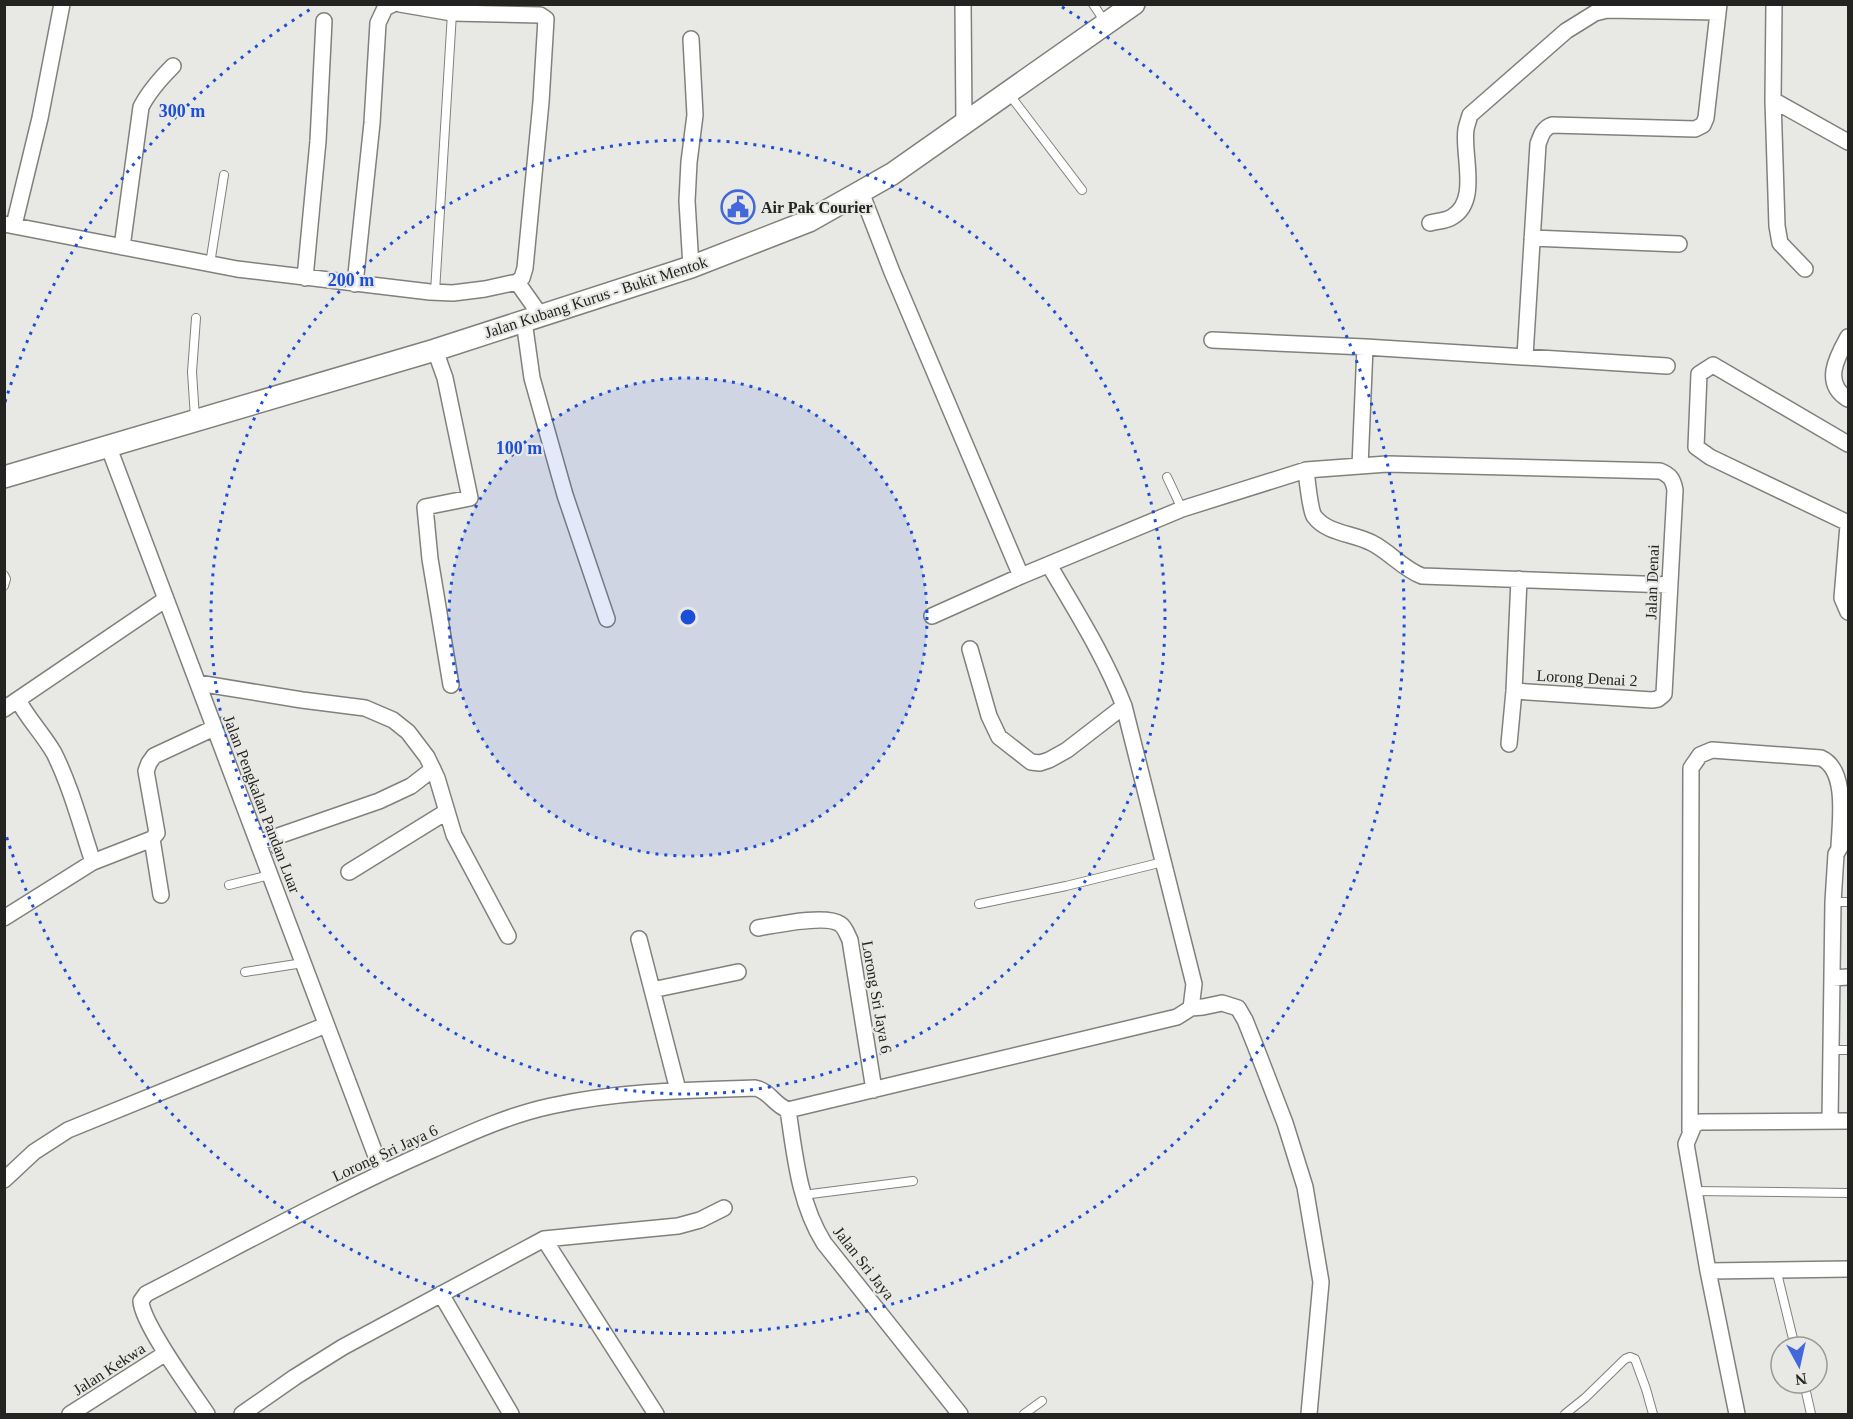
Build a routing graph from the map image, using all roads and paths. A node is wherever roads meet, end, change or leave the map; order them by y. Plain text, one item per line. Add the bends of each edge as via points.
1 (62, 4) edge
2 (393, 4) edge
3 (400, 4) edge
4 (963, 4) edge
5 (1093, 4) edge
6 (1134, 4) edge
7 (1774, 4) edge
8 (1719, 8) edge
9 (452, 13) junction
10 (324, 21) dead end
11 (1106, 23) junction
12 (691, 39) dead end
13 (173, 66) dead end
14 (1009, 93) junction
15 (1773, 100) junction
16 (964, 124) junction
17 (1848, 142) edge
18 (224, 175) dead end
19 (865, 190) junction
20 (1082, 190) dead end
21 (1430, 223) dead end
22 (9, 224) edge
23 (1532, 238) junction
24 (1679, 244) dead end
25 (122, 247) junction
26 (210, 264) junction
27 (691, 267) junction
28 (1805, 268) dead end
29 (305, 278) junction
30 (517, 282) junction
31 (355, 284) junction
32 (435, 292) junction
33 (196, 318) dead end
34 (533, 319) junction
35 (1848, 337) edge
36 (1212, 340) dead end
37 (1365, 347) junction
38 (435, 350) junction
39 (1525, 356) junction
40 (1667, 366) dead end
41 (1848, 399) edge
42 (195, 422) junction
43 (1848, 444) edge
44 (109, 448) junction
45 (1360, 466) junction
46 (1306, 470) junction
47 (4, 477) edge
48 (1167, 477) dead end
49 (1182, 509) junction
50 (1848, 524) edge
51 (1050, 565) junction
52 (4, 575) edge
53 (1021, 576) junction
54 (1520, 579) junction
55 (1669, 585) junction
56 (4, 586) edge
57 (166, 599) junction
58 (1848, 612) edge
59 (932, 616) dead end
60 (607, 619) dead end
61 (970, 649) dead end
62 (198, 683) junction
63 (450, 685) dead end
64 (1514, 691) junction
65 (1658, 699) joint
66 (18, 700) junction
67 (1124, 706) junction
68 (4, 709) edge
69 (214, 728) junction
70 (1509, 744) dead end
71 (433, 769) junction
72 (446, 812) junction
73 (152, 839) junction
74 (1844, 841) edge
75 (258, 843) junction
76 (93, 862) junction
77 (1163, 862) junction
78 (349, 872) dead end
79 (270, 875) junction
80 (229, 885) dead end
81 (160, 895) dead end
82 (1841, 902) edge
83 (979, 904) dead end
84 (5, 917) edge
85 (758, 928) dead end
86 (508, 936) dead end
87 (639, 939) dead end
88 (303, 963) junction
89 (245, 972) dead end
90 (738, 972) dead end
91 (1848, 977) edge
92 (1832, 978) junction
93 (652, 990) junction
94 (1197, 1008) junction
95 (326, 1025) junction
96 (1831, 1050) junction
97 (1848, 1050) edge
98 (678, 1090) junction
99 (874, 1090) junction
100 (788, 1110) junction
101 (1830, 1121) junction
102 (1848, 1121) edge
103 (1690, 1131) junction
104 (382, 1172) junction
105 (4, 1179) edge
106 (913, 1181) dead end
107 (1693, 1191) junction
108 (1848, 1193) edge
109 (803, 1196) junction
110 (724, 1208) dead end
111 (544, 1239) junction
112 (1776, 1269) junction
113 (1848, 1269) edge
114 (1708, 1271) junction
115 (441, 1294) junction
116 (1792, 1335) edge
117 (166, 1353) junction
118 (1807, 1395) edge
119 (1042, 1401) dead end
120 (70, 1414) edge
121 (207, 1414) edge
122 (242, 1414) edge
123 (511, 1414) edge
124 (656, 1414) edge
125 (960, 1414) edge
126 (1024, 1414) edge
127 (1309, 1414) edge
128 (1565, 1414) edge
129 (1653, 1414) edge
130 (1737, 1414) edge
131 (1811, 1414) edge

1 - 22 street via 40,118
2 - 31 street via 385,8 378,23
3 - 9 street
4 - 16 street
5 - 11 lane
6 - 11 main road, Jalan Kubang Kurus - Bukit Mentok
7 - 15 street
8 - 21 street via 1607,10 1566,31 1470,115 1466,130 1466,197 1461,210 1451,218
8 - 23 street via 1703,125 1695,129 1546,127 1538,144
9 - 30 street via 540,15 546,19 525,268
9 - 32 lane
10 - 29 street
11 - 14 main road, Jalan Kubang Kurus - Bukit Mentok
12 - 27 street via 695,115 687,201
13 - 25 street via 157,81 141,107
14 - 16 main road, Jalan Kubang Kurus - Bukit Mentok
14 - 20 lane
15 - 17 street
15 - 28 street via 1779,243
16 - 19 main road, Jalan Kubang Kurus - Bukit Mentok
18 - 26 lane
19 - 27 main road, Jalan Kubang Kurus - Bukit Mentok via 809,221
19 - 53 street via 892,272
22 - 25 street
23 - 24 street
23 - 39 street
25 - 26 street
26 - 29 street
27 - 34 main road, Jalan Kubang Kurus - Bukit Mentok
29 - 31 street
30 - 32 street via 453,293
30 - 34 street
31 - 32 street
33 - 42 lane via 192,372
34 - 38 main road, Jalan Kubang Kurus - Bukit Mentok
34 - 60 street via 532,378 565,495
35 - 41 street via 1833,373 1836,385
36 - 37 street
37 - 39 street
37 - 45 street
38 - 42 main road, Jalan Kubang Kurus - Bukit Mentok
38 - 63 street via 445,378 470,498 425,507
39 - 40 street
42 - 44 main road, Jalan Kubang Kurus - Bukit Mentok
43 - 50 street via 1713,365 1699,374 1696,447
44 - 47 main road, Jalan Kubang Kurus - Bukit Mentok
44 - 57 street, Jalan Pengkalan Pandan Luar
45 - 46 street
45 - 55 street, Jalan Denai via 1660,471 1669,475 1675,490
46 - 49 street
46 - 54 street via 1313,514 1333,530 1373,543 1413,573
48 - 49 lane
49 - 51 street
50 - 58 street via 1842,598
51 - 53 street
51 - 67 street via 1095,642
52 - 56 lane
53 - 59 street
54 - 55 street
54 - 64 street
55 - 65 street, Jalan Denai via 1665,689
57 - 62 street, Jalan Pengkalan Pandan Luar
57 - 66 street
61 - 67 street via 999,738 1031,762 1049,760 1067,750
62 - 69 street, Jalan Pengkalan Pandan Luar
62 - 71 street via 365,708 393,720 408,732
64 - 65 street, Lorong Denai 2
64 - 70 street
66 - 68 street
66 - 76 street via 57,762
67 - 77 street
69 - 73 street via 154,756 149,763 146,771 157,833
69 - 75 street, Jalan Pengkalan Pandan Luar
71 - 72 street
71 - 75 street via 411,786 379,801
72 - 78 street
72 - 86 street via 454,835
73 - 76 street
73 - 81 street
74 - 82 street via 1836,854
74 - 103 street via 1840,788 1828,761 1712,750 1700,755 1690,768
75 - 79 street, Jalan Pengkalan Pandan Luar
76 - 84 street
77 - 83 lane
77 - 94 street
79 - 80 lane
79 - 88 street, Jalan Pengkalan Pandan Luar
82 - 92 street
85 - 99 street, Lorong Sri Jaya 6 via 822,919 841,924 850,940
87 - 93 street
88 - 89 lane
88 - 95 street, Jalan Pengkalan Pandan Luar
90 - 93 street
91 - 92 street
92 - 96 street
93 - 98 street
94 - 99 street via 1177,1017
94 - 127 street via 1222,1003 1238,1008 1305,1187 1320,1282
95 - 104 street, Jalan Pengkalan Pandan Luar
95 - 105 street via 68,1130 34,1152
96 - 97 lane
96 - 101 street
98 - 100 street, Lorong Sri Jaya 6 via 763,1089
98 - 104 street, Lorong Sri Jaya 6 via 628,1093 549,1106 514,1116
99 - 100 street
100 - 109 street, Jalan Sri Jaya
101 - 102 street
101 - 103 street via 1700,1122
103 - 107 street via 1686,1144
104 - 117 street, Lorong Sri Jaya 6 via 146,1294 141,1301 143,1311
106 - 109 lane
107 - 108 lane
107 - 114 street
109 - 125 street, Jalan Sri Jaya via 824,1243
110 - 111 street via 678,1226
111 - 115 street
111 - 124 street
112 - 113 street
112 - 114 street
112 - 116 lane
114 - 130 street
115 - 122 street via 316,1362
115 - 123 street
117 - 120 street, Jalan Kekwa
117 - 121 street, Lorong Sri Jaya 6
118 - 131 lane
119 - 126 lane
128 - 129 lane via 1630,1357 1635,1359

